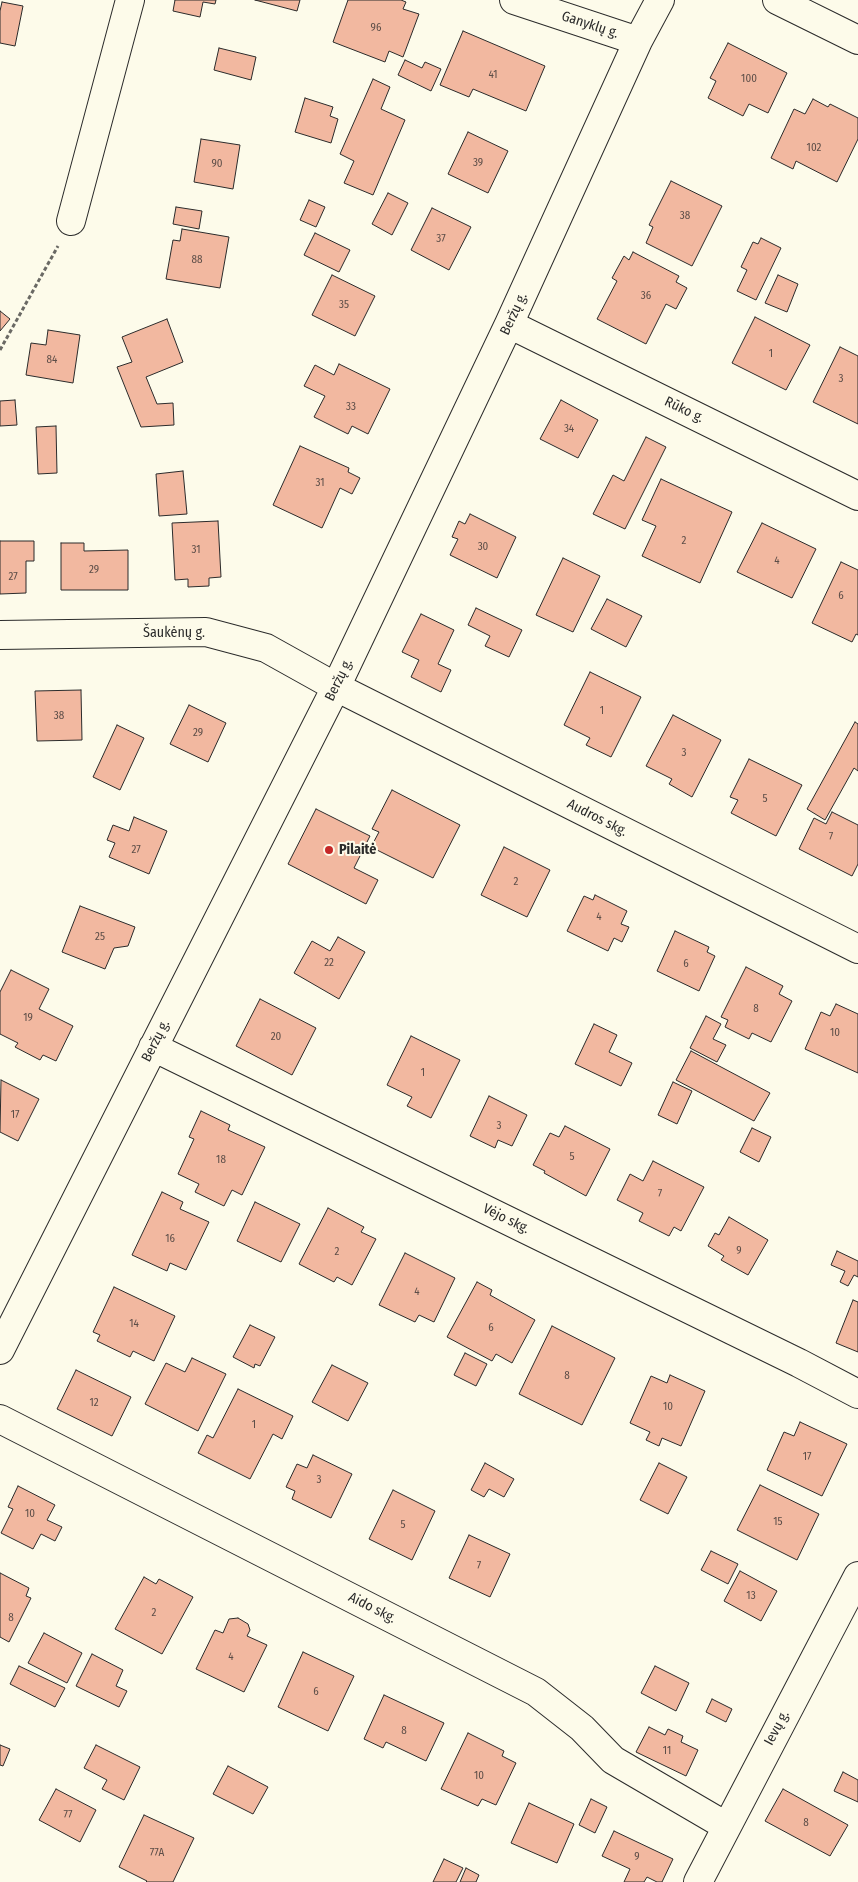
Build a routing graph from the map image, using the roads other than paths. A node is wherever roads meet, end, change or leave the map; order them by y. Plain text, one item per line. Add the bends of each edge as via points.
1 (130, 0) edge
2 (514, 0) edge
3 (660, 0) edge
4 (777, 0) edge
5 (858, 40) edge
6 (638, 41) junction
7 (71, 221) road end
8 (509, 324) junction
9 (858, 496) edge
10 (0, 635) edge
11 (336, 687) junction
12 (858, 949) edge
13 (153, 1047) junction
14 (0, 1350) edge
15 (858, 1394) edge
16 (0, 1419) edge
17 (858, 1576) edge
18 (726, 1826) junction
19 (698, 1882) edge

1 - 7 street
2 - 6 street, Ganyklų g.
3 - 6 street, Beržų g.
4 - 5 street
6 - 8 street, Beržų g.
8 - 9 street, Rūko g.
8 - 11 street, Beržų g.
10 - 11 street, Šaukėnų g. via 206,632 266,648
11 - 12 street, Audros skg.
11 - 13 street, Beržų g.
13 - 14 street, Beržų g.
13 - 15 street, Vėjo skg.
16 - 18 street, Aido skg. via 536,1692 582,1728 613,1760
17 - 18 street, Ievų g.
18 - 19 street, Ievų g.

